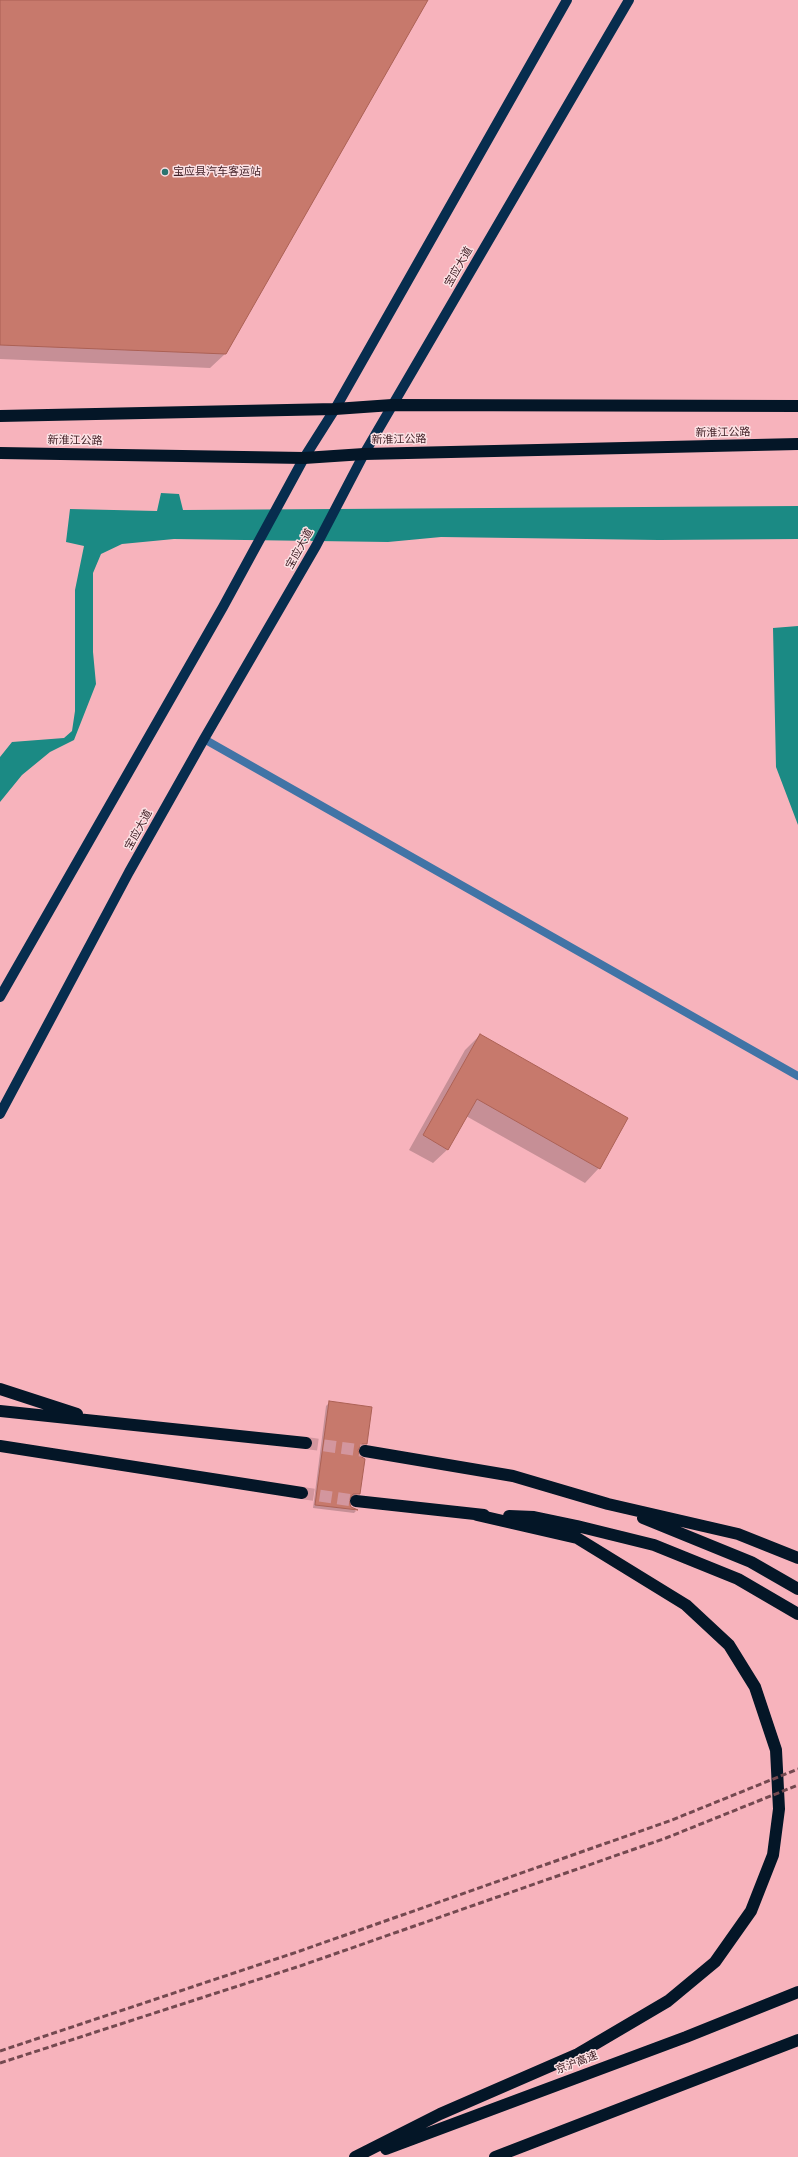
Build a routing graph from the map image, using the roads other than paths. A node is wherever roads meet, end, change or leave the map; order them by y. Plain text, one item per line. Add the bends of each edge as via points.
1 (567, 0) edge
2 (629, 0) edge
3 (392, 405) junction
4 (798, 406) edge
5 (335, 409) junction
6 (0, 416) edge
7 (798, 444) edge
8 (0, 453) edge
9 (364, 454) junction
10 (304, 458) junction
11 (204, 739) junction
12 (0, 997) edge
13 (798, 1076) edge
14 (0, 1114) edge
15 (0, 1389) edge
16 (0, 1411) edge
17 (99, 1421) junction
18 (306, 1443) tunnel mouth
19 (0, 1446) edge
20 (365, 1451) tunnel mouth
21 (302, 1493) tunnel mouth
22 (356, 1501) tunnel mouth
23 (608, 1504) junction
24 (477, 1515) junction
25 (798, 1558) edge
26 (798, 1590) edge
27 (798, 1614) edge
28 (798, 1992) edge
29 (798, 2040) edge
30 (355, 2157) edge
31 (364, 2157) edge
32 (495, 2157) edge

1 - 5 main road
2 - 3 main road, 宝应大道
3 - 4 highway
3 - 5 highway
3 - 9 main road, 宝应大道
5 - 6 highway
5 - 10 main road
7 - 9 highway, 新淮江公路
8 - 10 highway, 新淮江公路
9 - 10 highway, 新淮江公路
9 - 11 main road, 宝应大道 via 316,546
10 - 12 main road
11 - 13 lane
11 - 14 main road, 宝应大道 via 129,872
15 - 17 highway
16 - 17 highway
17 - 18 highway
19 - 21 highway
20 - 23 highway via 513,1476
22 - 24 highway
23 - 25 highway via 738,1534
23 - 26 highway via 751,1562
24 - 27 highway via 534,1517 654,1545 738,1579
24 - 30 highway via 577,1538 686,1605 729,1645 756,1687 776,1750 779,1809 773,1855 751,1911 715,1962 668,2001 578,2054 440,2114
28 - 31 highway, 京沪高速 via 686,2037
29 - 32 highway

